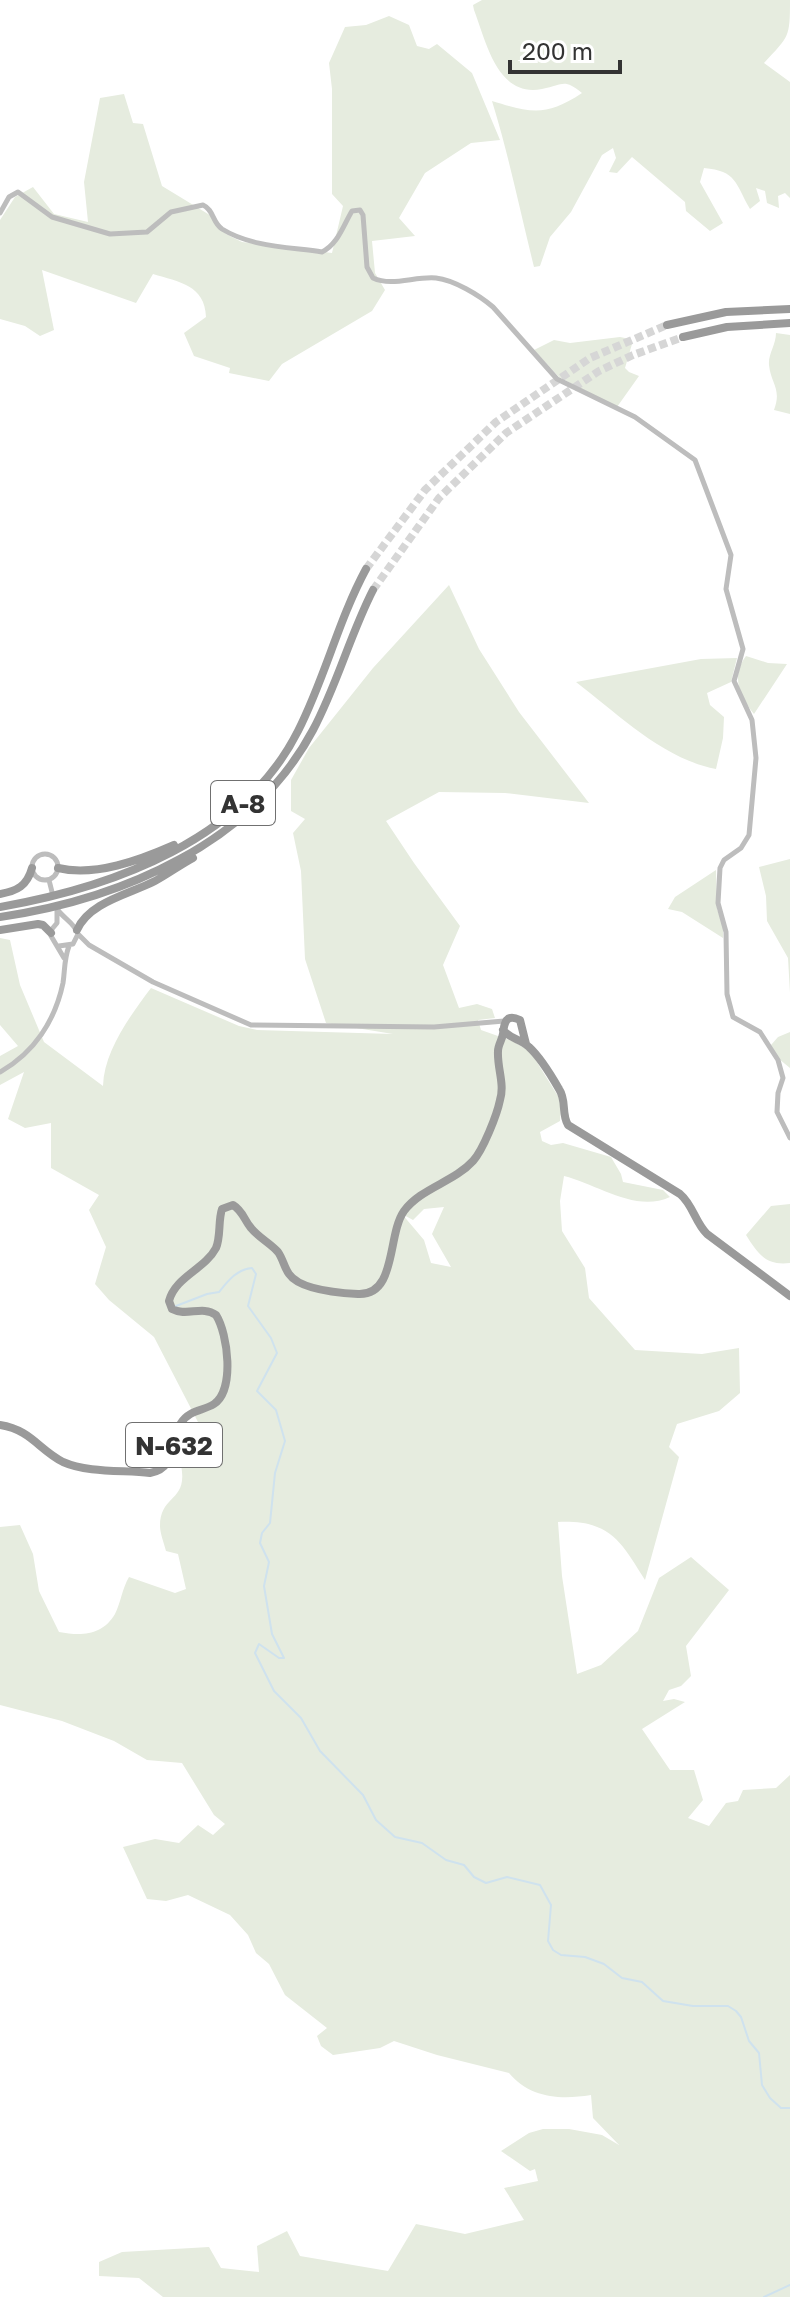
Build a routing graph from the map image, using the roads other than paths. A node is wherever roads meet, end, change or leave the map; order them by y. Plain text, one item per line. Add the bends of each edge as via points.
1 (0, 213) edge
2 (790, 309) edge
3 (790, 323) edge
4 (667, 325) tunnel mouth
5 (683, 337) tunnel mouth
6 (366, 569) tunnel mouth
7 (373, 590) tunnel mouth
8 (224, 819) junction
9 (239, 821) junction
10 (32, 868) junction
11 (58, 868) junction
12 (49, 880) junction
13 (52, 892) dead end
14 (0, 894) edge
15 (0, 907) edge
16 (0, 917) edge
17 (66, 921) junction
18 (57, 923) junction
19 (0, 930) edge
20 (77, 932) junction
21 (51, 933) junction
22 (89, 945) junction
23 (59, 946) junction
24 (70, 946) junction
25 (64, 959) junction
26 (489, 1023) junction
27 (504, 1026) junction
28 (522, 1030) junction
29 (512, 1037) junction
30 (500, 1044) junction
31 (526, 1044) junction
32 (0, 1072) edge
33 (790, 1138) edge
34 (790, 1296) edge
35 (0, 1425) edge

1 - 33 street via 18,192 52,217 119,234 147,232 171,212 203,205 216,224 245,240 324,252 357,210 364,219 367,267 373,278 439,278 482,299 557,379 635,417 698,466 730,548 726,589 743,649 734,681 752,720 756,748 749,835 720,868 727,994 733,1017 760,1032 781,1068 777,1112
2 - 4 highway via 726,312
3 - 5 highway via 727,327
6 - 8 highway, A-8 via 291,745 253,793
7 - 9 highway, A-8 via 302,749
8 - 11 highway via 170,847 123,862 85,871
8 - 15 highway, A-8 via 174,851 108,879
9 - 16 highway, A-8 via 130,882
9 - 20 highway via 156,881 97,908
10 - 11 street via 42,854 54,858
10 - 12 street via 37,878
10 - 14 highway via 20,889
11 - 12 street
12 - 13 street
17 - 18 street
17 - 18 street via 57,909
17 - 20 street
18 - 21 street
19 - 21 highway via 38,924
20 - 22 street
20 - 24 street
21 - 23 street
22 - 24 street
22 - 26 street via 180,996 251,1025
23 - 24 street
23 - 25 street
24 - 25 street
25 - 32 street via 60,996 42,1035
26 - 27 street
26 - 27 street
27 - 28 highway via 517,1018
27 - 29 highway
27 - 30 highway
28 - 29 highway
28 - 31 highway
29 - 30 highway
29 - 31 highway
30 - 35 highway, N-632 via 500,1101 479,1151 468,1165 405,1210 395,1229 384,1279 375,1290 358,1294 299,1282 241,1211 233,1205 222,1209 218,1240 209,1258 170,1295 172,1309 178,1312 204,1310 216,1315 222,1328 224,1392 216,1403 183,1421 171,1457 161,1469 150,1473 71,1465 26,1432
31 - 34 highway via 560,1090 568,1125 680,1194 707,1234

